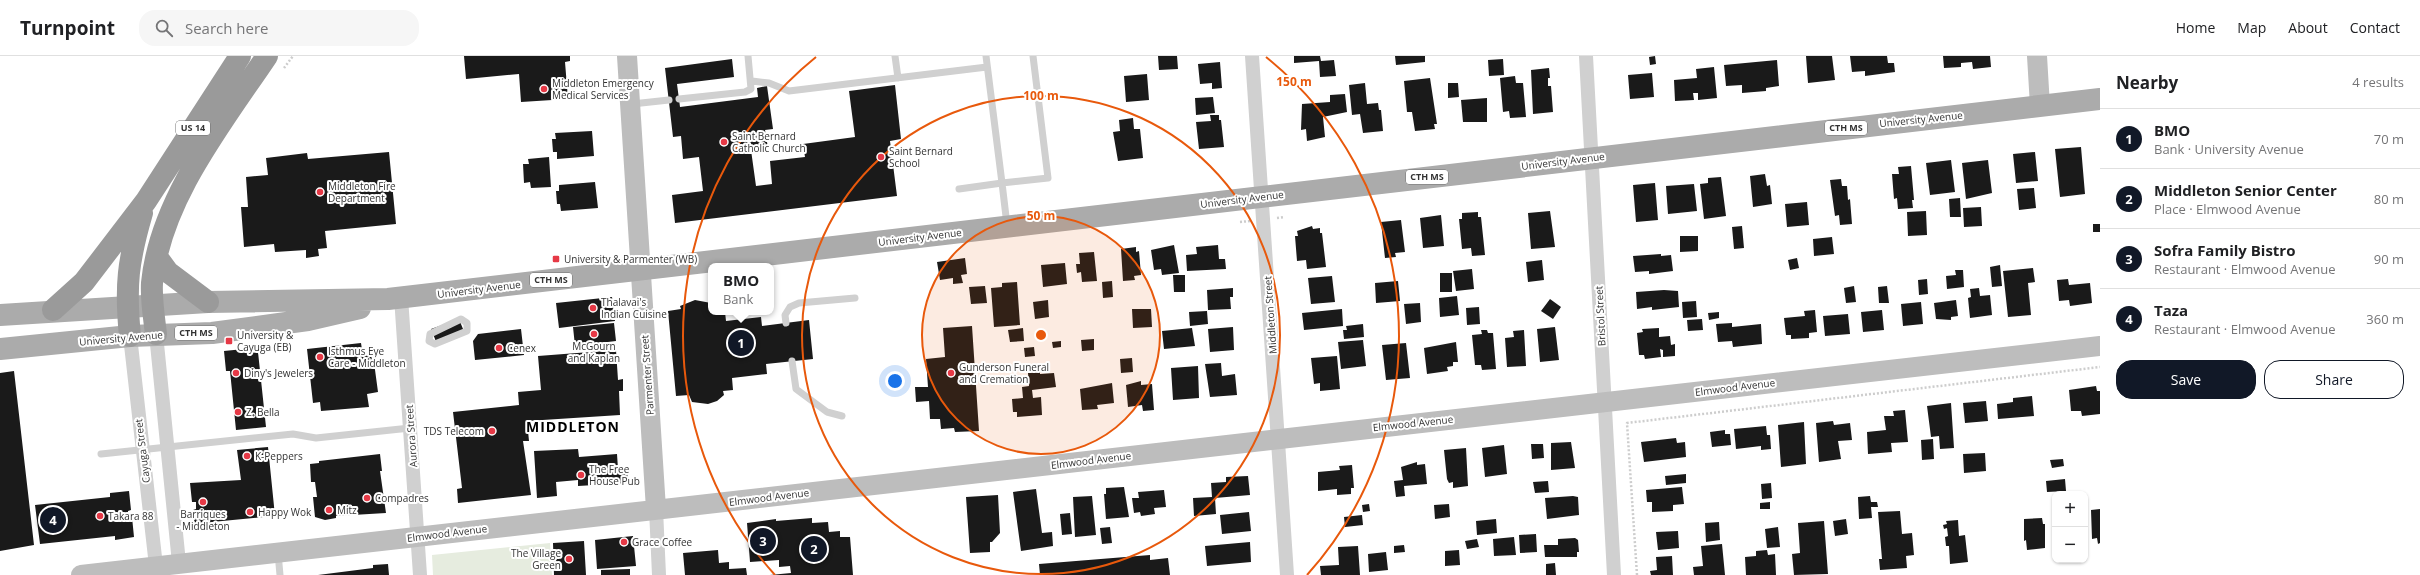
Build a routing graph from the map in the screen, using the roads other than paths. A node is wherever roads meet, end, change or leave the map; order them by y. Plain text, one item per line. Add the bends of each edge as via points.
1 (240, 56) edge
2 (627, 56) edge
3 (748, 56) edge
4 (895, 56) edge
5 (986, 56) edge
6 (1033, 56) edge
7 (1252, 56) edge
8 (1586, 56) edge
9 (2037, 56) edge
10 (273, 65) edge
11 (987, 67) junction
12 (898, 78) junction
13 (752, 81) junction
14 (2100, 98) edge
15 (679, 99) dead end
16 (669, 100) dead end
17 (630, 104) junction
18 (2040, 106) junction
19 (1592, 157) junction
20 (1002, 183) junction
21 (959, 189) dead end
22 (1262, 196) junction
23 (146, 201) junction
24 (1007, 227) junction
25 (157, 257) junction
26 (641, 270) junction
27 (392, 298) junction
28 (855, 298) dead end
29 (208, 302) junction
30 (152, 305) junction
31 (127, 306) junction
32 (53, 310) junction
33 (0, 315) edge
34 (467, 323) joint
35 (786, 323) dead end
36 (156, 334) junction
37 (130, 336) junction
38 (2100, 346) edge
39 (0, 349) edge
40 (792, 361) dead end
41 (1604, 402) junction
42 (842, 416) dead end
43 (410, 428) junction
44 (1278, 438) junction
45 (167, 448) junction
46 (142, 451) junction
47 (101, 454) dead end
48 (656, 509) junction
49 (417, 537) junction
50 (278, 553) junction
51 (180, 563) junction
52 (156, 566) junction
53 (81, 575) edge
54 (280, 575) edge
55 (420, 575) edge
56 (659, 575) edge
57 (1287, 575) edge
58 (1614, 575) edge

1 - 23 highway, US 14
2 - 17 street, Parmenter Street
3 - 13 lane
4 - 12 lane
5 - 11 lane
6 - 20 lane via 1048,178
7 - 22 street, Middleton Street
8 - 19 street, Bristol Street
9 - 18 street
10 - 25 highway via 184,184
11 - 12 lane
11 - 20 lane
12 - 13 lane via 790,91 769,83
13 - 15 lane via 751,89 745,92
14 - 18 main road, University Avenue / CTH MS
16 - 17 lane
17 - 26 street, Parmenter Street
18 - 19 main road, University Avenue / CTH MS
19 - 22 main road, University Avenue / CTH MS
19 - 41 street, Bristol Street
20 - 21 lane
20 - 24 lane
22 - 24 main road, University Avenue / CTH MS
22 - 44 street, Middleton Street
23 - 31 highway via 131,250 127,277
23 - 32 highway, US 14 via 84,282
24 - 26 main road, University Avenue / CTH MS
25 - 29 highway via 168,272
25 - 30 highway via 152,283
26 - 27 main road, University Avenue / CTH MS
26 - 48 street, Parmenter Street
27 - 29 main road, University Avenue / CTH MS
27 - 36 main road, University Avenue / CTH MS via 335,314 286,323 212,333
27 - 43 street, Aurora Street
28 - 35 lane via 799,303 790,307 785,315
29 - 30 main road, University Avenue / CTH MS
30 - 31 main road, University Avenue / CTH MS
30 - 36 highway
31 - 32 main road, University Avenue / CTH MS
31 - 37 highway
32 - 33 main road, University Avenue
34 - 34 lane via 461,319 430,334 429,341 435,344 467,331
36 - 37 main road, University Avenue
36 - 45 street
37 - 39 main road, University Avenue
37 - 46 street, Cayuga Street
38 - 41 street, Elmwood Avenue
40 - 42 lane via 796,389 828,412
41 - 44 street, Elmwood Avenue
41 - 58 street, Bristol Street
43 - 45 lane via 316,438 293,434
43 - 49 street, Aurora Street
44 - 48 street, Elmwood Avenue
44 - 57 street, Middleton Street
45 - 46 lane
45 - 51 street
46 - 47 lane
46 - 52 street, Cayuga Street
48 - 49 street, Elmwood Avenue
48 - 56 street, Parmenter Street
49 - 50 street, Elmwood Avenue
49 - 55 street, Aurora Street
50 - 51 street, Elmwood Avenue
50 - 54 lane
51 - 52 street, Elmwood Avenue
52 - 53 street, Elmwood Avenue

